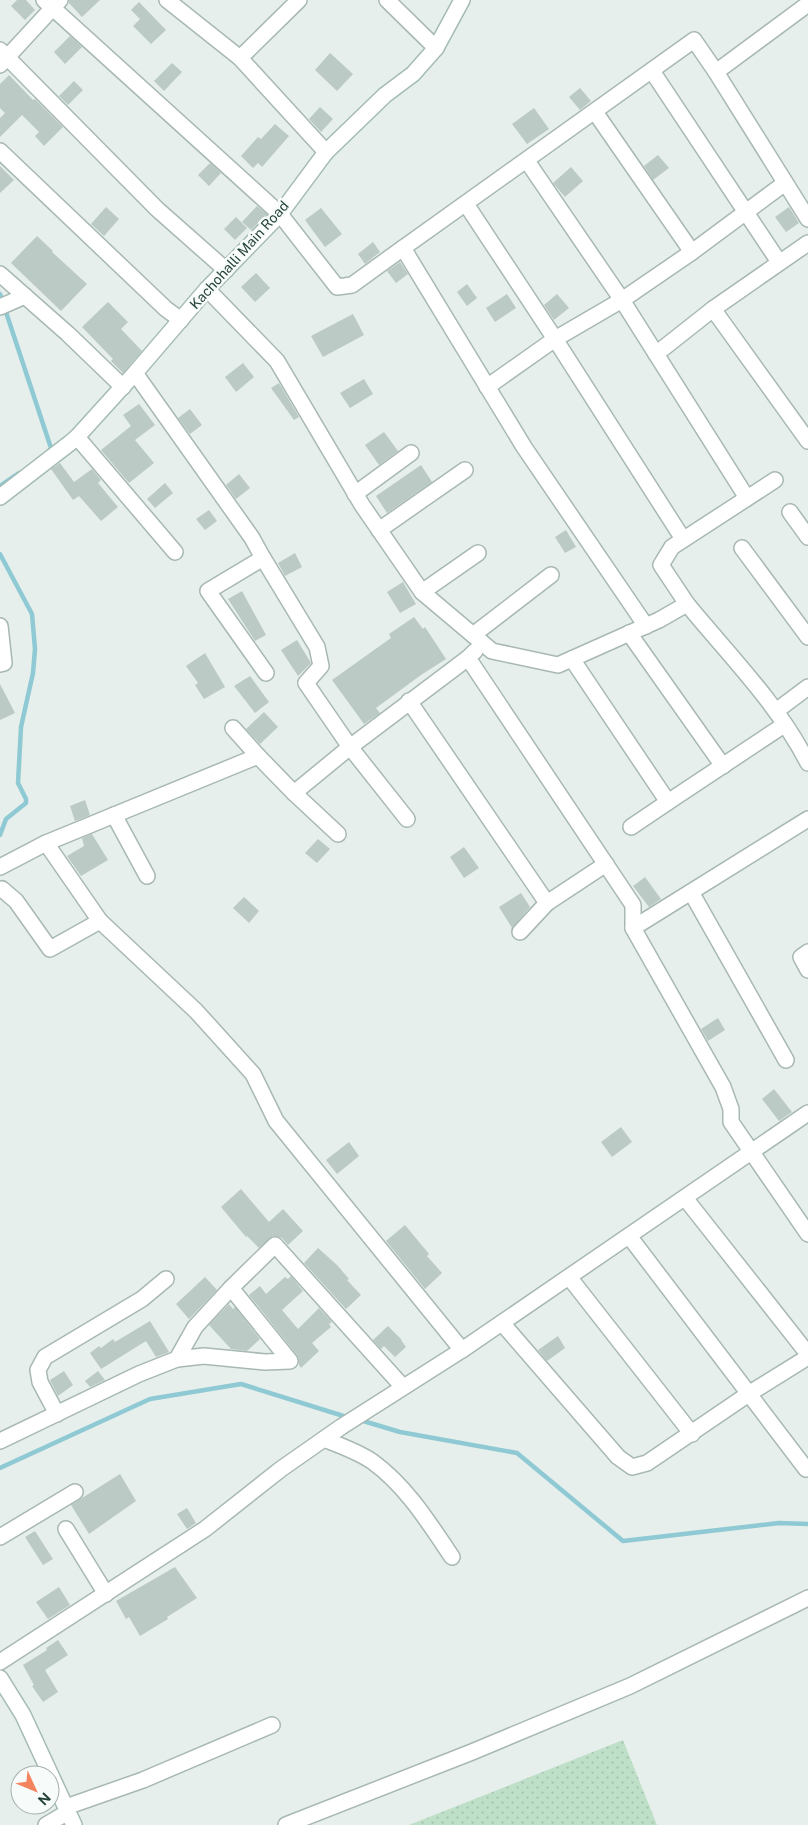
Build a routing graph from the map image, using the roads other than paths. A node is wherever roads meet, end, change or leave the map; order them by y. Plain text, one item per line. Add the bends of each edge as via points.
1 (166, 0) edge
2 (299, 0) edge
3 (387, 0) edge
4 (462, 0) edge
5 (52, 3) edge
6 (808, 4) edge
7 (436, 48) junction
8 (2, 57) edge
9 (240, 58) junction
10 (652, 71) junction
11 (716, 72) junction
12 (595, 112) junction
13 (0, 151) edge
14 (326, 152) junction
15 (527, 161) junction
16 (785, 183) junction
17 (466, 204) junction
18 (746, 211) junction
19 (280, 214) junction
20 (808, 219) edge
21 (808, 244) edge
22 (403, 248) junction
23 (692, 252) junction
24 (779, 262) junction
25 (226, 270) junction
26 (0, 274) edge
27 (208, 289) junction
28 (24, 296) junction
29 (622, 300) junction
30 (0, 306) edge
31 (713, 309) junction
32 (180, 320) junction
33 (555, 339) junction
34 (656, 354) junction
35 (135, 373) junction
36 (123, 386) junction
37 (487, 386) junction
38 (77, 436) junction
39 (808, 441) edge
40 (411, 453) dead end
41 (464, 470) dead end
42 (775, 480) dead end
43 (356, 494) junction
44 (0, 497) edge
45 (747, 498) junction
46 (790, 512) dead end
47 (379, 530) junction
48 (808, 537) edge
49 (683, 540) junction
50 (742, 548) dead end
51 (176, 552) dead end
52 (478, 553) dead end
53 (263, 558) junction
54 (551, 575) dead end
55 (422, 592) junction
56 (687, 604) junction
57 (0, 626) edge
58 (646, 626) junction
59 (629, 633) junction
60 (808, 637) edge
61 (477, 639) junction
62 (468, 658) junction
63 (572, 659) junction
64 (0, 664) edge
65 (266, 673) dead end
66 (808, 687) edge
67 (409, 701) junction
68 (776, 711) junction
69 (784, 725) junction
70 (233, 728) dead end
71 (350, 747) junction
72 (258, 756) junction
73 (808, 763) edge
74 (723, 766) junction
75 (294, 793) junction
76 (668, 802) junction
77 (114, 815) junction
78 (407, 819) dead end
79 (808, 820) edge
80 (631, 827) dead end
81 (338, 834) dead end
82 (46, 843) junction
83 (606, 864) junction
84 (0, 867) edge
85 (147, 876) dead end
86 (0, 890) edge
87 (691, 892) junction
88 (547, 904) junction
89 (100, 921) junction
90 (633, 928) junction
91 (520, 932) dead end
92 (808, 952) edge
93 (808, 970) edge
94 (786, 1060) dead end
95 (807, 1116) edge
96 (751, 1153) junction
97 (685, 1198) junction
98 (808, 1234) edge
99 (629, 1236) junction
100 (569, 1277) junction
101 (166, 1280) dead end
102 (231, 1288) junction
103 (502, 1323) junction
104 (462, 1350) junction
105 (808, 1356) edge
106 (177, 1359) junction
107 (403, 1387) junction
108 (750, 1393) junction
109 (58, 1414) junction
110 (692, 1434) junction
111 (324, 1439) junction
112 (0, 1441) edge
113 (806, 1469) dead end
114 (75, 1492) dead end
115 (66, 1530) dead end
116 (0, 1537) edge
117 (452, 1557) dead end
118 (106, 1594) junction
119 (808, 1598) edge
120 (0, 1662) edge
121 (0, 1678) edge
122 (272, 1725) dead end
123 (69, 1815) edge
124 (46, 1825) edge
125 (286, 1825) edge

1 - 9 street
2 - 9 street
3 - 7 street
4 - 7 street, Kachohalli Main Road
5 - 8 street
5 - 19 street
6 - 11 street
7 - 14 street, Kachohalli Main Road via 413,74
8 - 25 street via 157,209
9 - 14 street
10 - 11 street via 694,40
10 - 12 street
10 - 18 street
11 - 16 street
12 - 15 street
12 - 23 street
13 - 32 street
14 - 19 street, Kachohalli Main Road
15 - 17 street
15 - 29 street
16 - 18 street
16 - 20 street
17 - 22 street
17 - 33 street
18 - 23 street
18 - 24 street
19 - 22 street via 337,287 352,285
19 - 25 street, Kachohalli Main Road
21 - 24 street
22 - 37 street
23 - 29 street
24 - 31 street
25 - 27 street, Kachohalli Main Road
26 - 28 street
27 - 32 street, Kachohalli Main Road
27 - 43 street via 277,362
28 - 30 street
28 - 36 street
29 - 33 street
29 - 34 street
31 - 34 street
31 - 39 street
32 - 35 street, Kachohalli Main Road
33 - 37 street
33 - 49 street
34 - 45 street
35 - 36 street, Kachohalli Main Road
35 - 53 street
36 - 38 street, Kachohalli Main Road
37 - 58 street via 524,447
38 - 44 street, Kachohalli Main Road
38 - 51 street
40 - 43 street
41 - 47 street
42 - 45 street
43 - 47 street
45 - 49 street
46 - 48 street
47 - 55 street
49 - 56 street via 672,546 661,565
50 - 60 street
52 - 55 street
53 - 65 street via 208,591
53 - 71 street via 317,647 321,666 306,684
54 - 61 street
55 - 61 street
56 - 58 street
56 - 68 street
57 - 64 street via 4,663
58 - 59 street
59 - 63 street
59 - 74 street
61 - 62 street
61 - 63 street via 492,651 558,665
62 - 67 street
62 - 83 street
63 - 76 street
66 - 68 street
67 - 71 street
67 - 88 street
68 - 69 street
69 - 73 street
69 - 74 street
70 - 72 street
71 - 75 street
71 - 78 street
72 - 75 street
72 - 77 street
74 - 76 street
75 - 81 street
76 - 80 street
77 - 82 street
77 - 85 street
79 - 87 street
82 - 84 street
82 - 89 street
83 - 88 street
83 - 90 street via 633,905
86 - 89 street via 16,901 50,949
87 - 90 street
87 - 94 street
88 - 91 street
89 - 104 street via 196,1011 253,1074 276,1121
90 - 96 street via 723,1087 731,1109 731,1122
92 - 93 street via 801,957
95 - 96 street
96 - 97 street
96 - 98 street
97 - 99 street
97 - 105 street
99 - 100 street
99 - 108 street
100 - 103 street
100 - 110 street
101 - 109 street via 45,1357 38,1370 40,1382
102 - 106 street via 195,1327
102 - 106 street via 290,1361 204,1356
102 - 107 street via 275,1245
103 - 104 street
103 - 110 street via 618,1458 632,1468 647,1463
104 - 107 street
105 - 108 street
106 - 109 street
107 - 111 street
108 - 110 street
108 - 113 street
109 - 112 street
111 - 117 street via 372,1461 393,1478 413,1500
111 - 118 street via 205,1530
114 - 116 street
115 - 118 street
118 - 120 street
119 - 125 street via 630,1686
121 - 123 street via 22,1715
122 - 123 street
123 - 124 street

